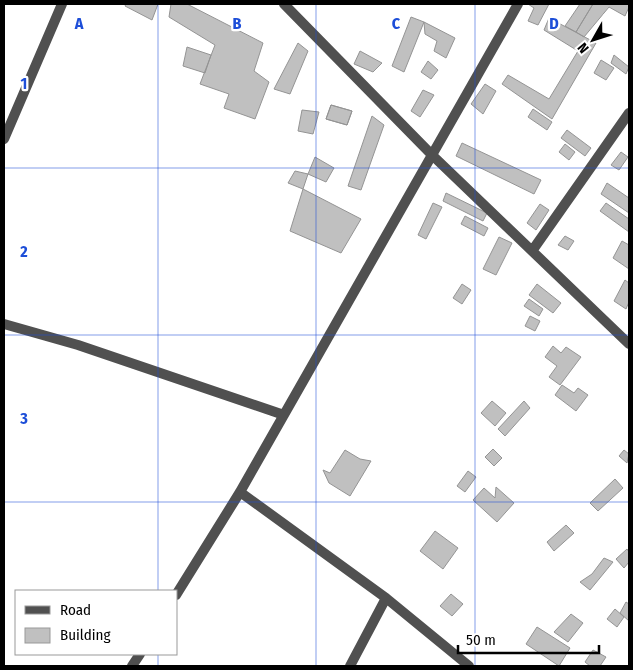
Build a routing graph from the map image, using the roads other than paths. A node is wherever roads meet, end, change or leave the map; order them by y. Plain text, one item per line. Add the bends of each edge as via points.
1 (62, 4) edge
2 (284, 4) edge
3 (518, 4) edge
4 (629, 113) edge
5 (4, 139) edge
6 (431, 154) junction
7 (532, 251) junction
8 (4, 324) edge
9 (629, 344) edge
10 (284, 415) junction
11 (240, 492) junction
12 (178, 592) edge
13 (386, 598) junction
14 (139, 655) edge
15 (132, 666) edge
16 (350, 666) edge
17 (469, 666) edge

1 - 5 street
2 - 6 street
3 - 6 street
4 - 7 street
6 - 7 street
6 - 10 street
7 - 9 street
8 - 10 street via 78,344
10 - 11 street
11 - 12 street
11 - 13 street
13 - 16 street
13 - 17 street
14 - 15 street

